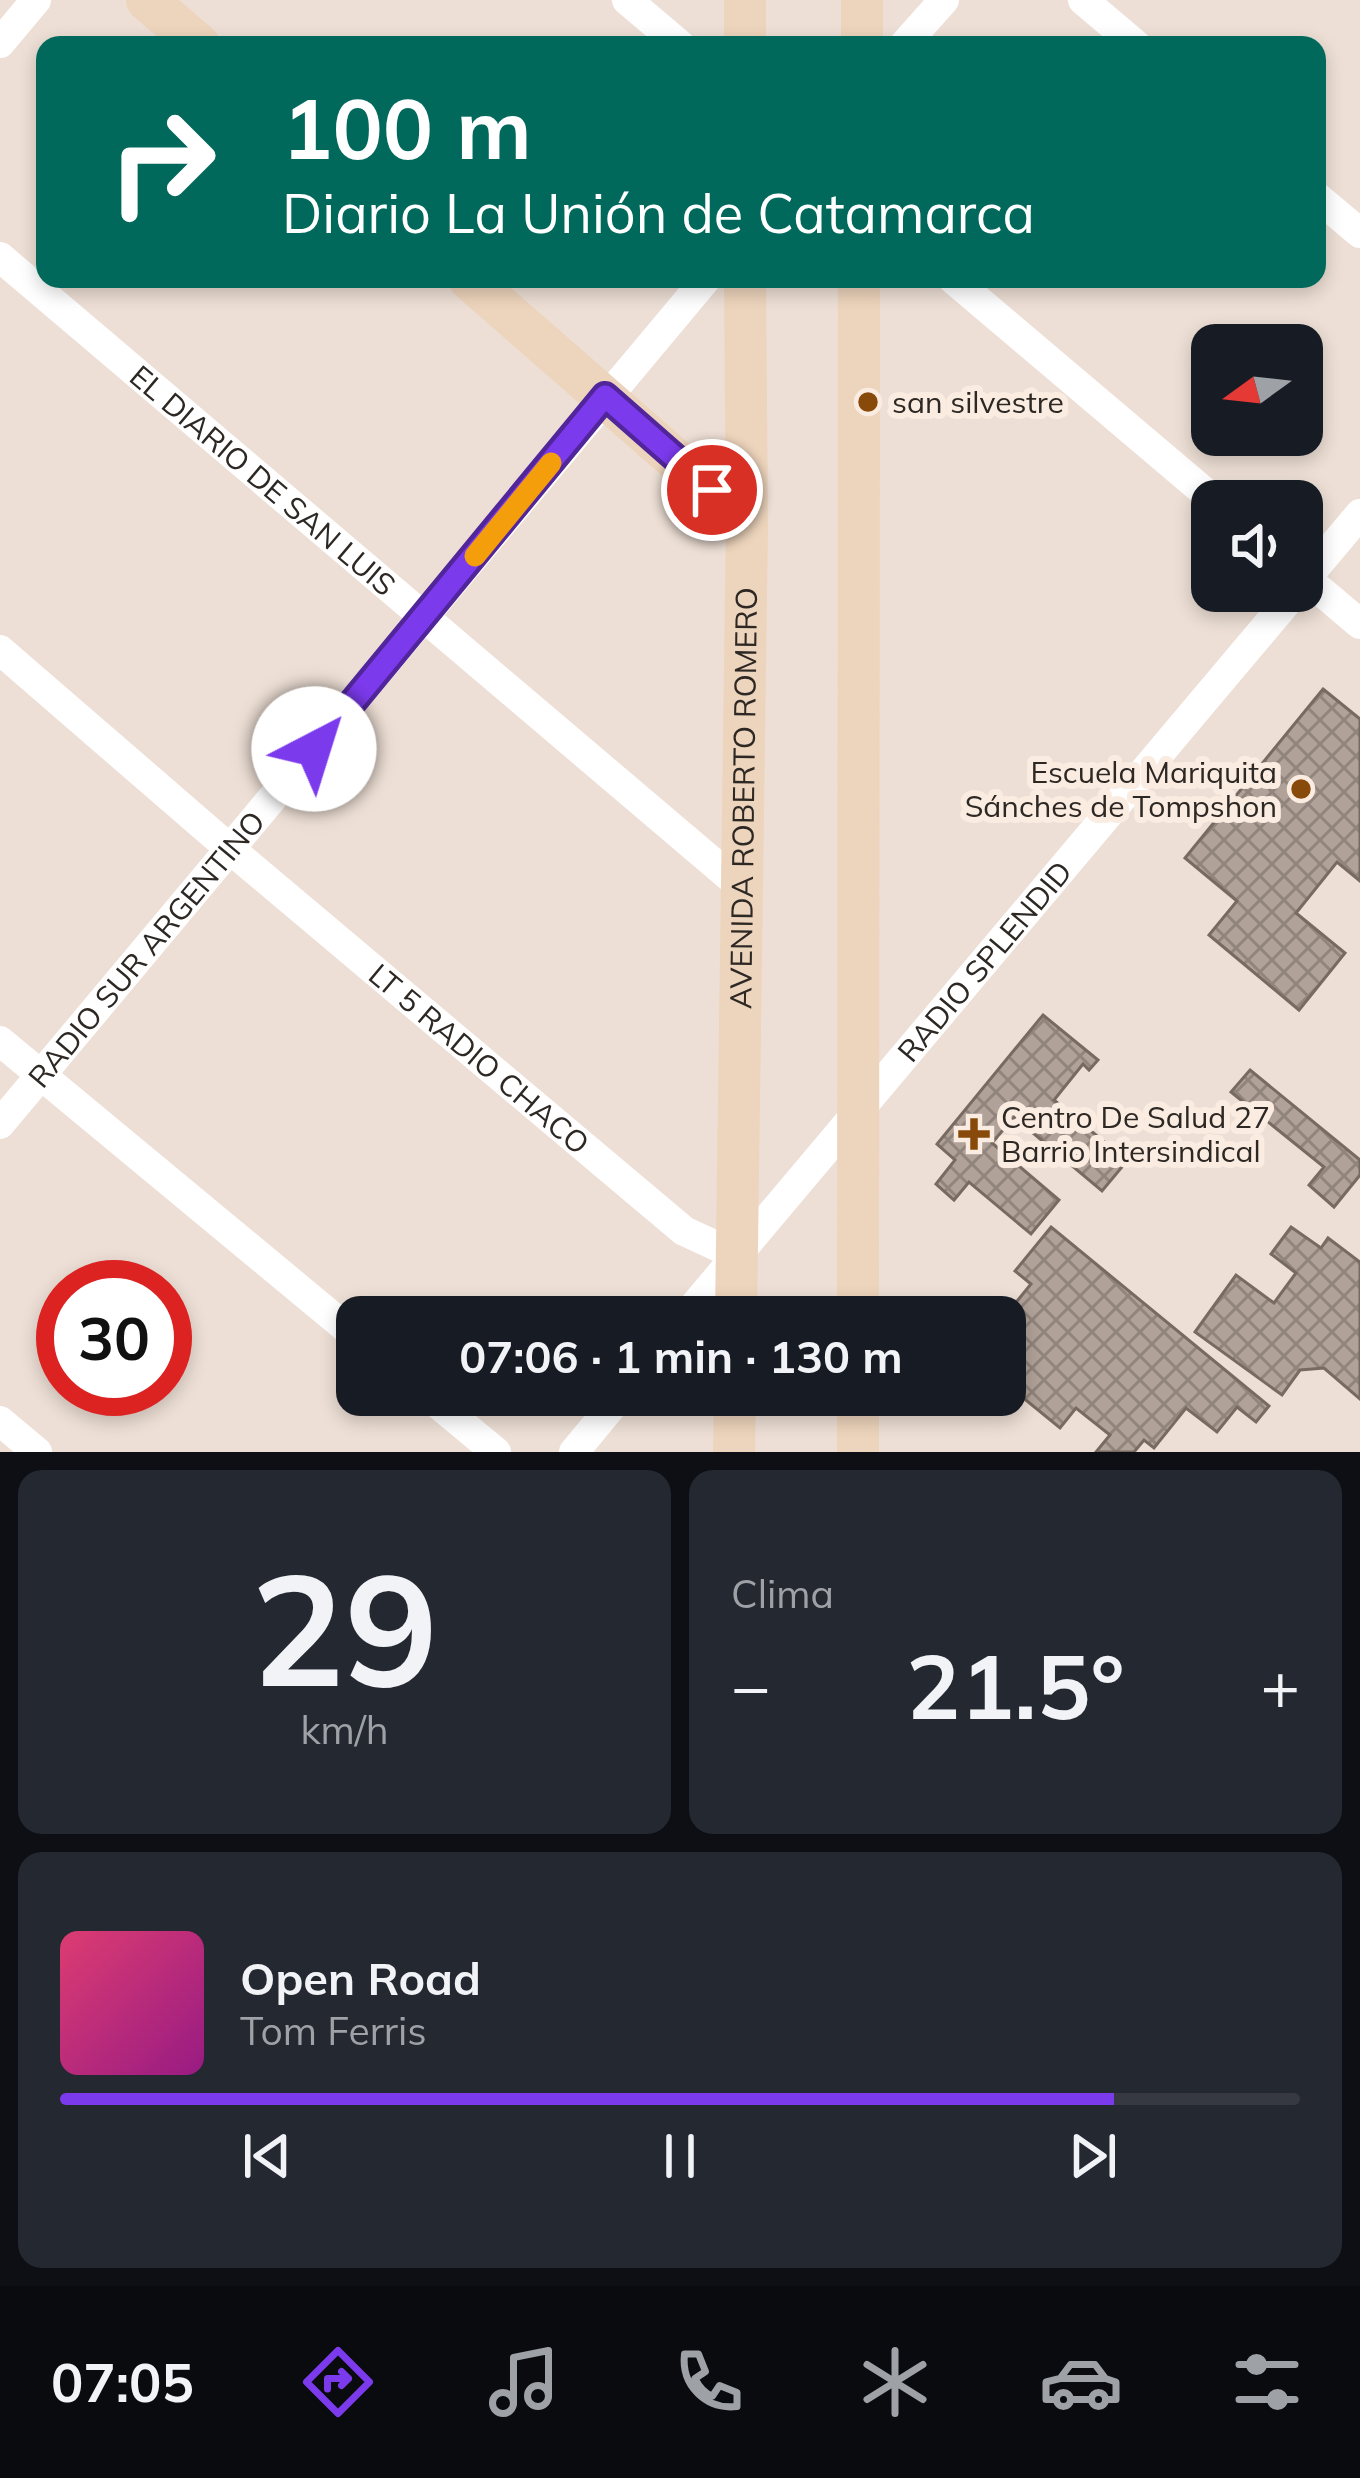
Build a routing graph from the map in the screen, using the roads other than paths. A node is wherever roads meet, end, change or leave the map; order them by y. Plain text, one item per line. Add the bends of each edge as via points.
1 (35, 0) edge
2 (147, 0) edge
3 (627, 0) edge
4 (745, 0) edge
5 (862, 0) edge
6 (944, 0) edge
7 (1082, 0) edge
8 (189, 36) edge
9 (669, 36) edge
10 (745, 36) edge
11 (862, 36) edge
12 (912, 36) edge
13 (1125, 36) edge
14 (0, 43) edge
15 (1326, 205) edge
16 (1360, 233) edge
17 (0, 257) edge
18 (36, 287) edge
19 (37, 288) edge
20 (479, 288) edge
21 (698, 288) edge
22 (745, 288) edge
23 (859, 288) edge
24 (964, 288) edge
25 (605, 396) junction
26 (1191, 481) edge
27 (1360, 514) edge
28 (747, 522) junction
29 (1323, 557) edge
30 (1323, 598) edge
31 (1276, 612) edge
32 (425, 616) junction
33 (1360, 624) edge
34 (0, 650) edge
35 (230, 849) junction
36 (743, 888) junction
37 (0, 1041) edge
38 (40, 1075) junction
39 (858, 1111) junction
40 (0, 1124) edge
41 (736, 1255) junction
42 (702, 1296) edge
43 (736, 1296) edge
44 (858, 1296) edge
45 (336, 1320) edge
46 (452, 1416) edge
47 (604, 1416) edge
48 (735, 1416) edge
49 (858, 1416) edge
50 (0, 1421) edge
51 (38, 1452) edge
52 (496, 1452) edge
53 (574, 1452) edge
54 (734, 1452) edge
55 (858, 1452) edge

1 - 14 street
2 - 8 main road
3 - 9 street
4 - 10 main road
5 - 11 main road
6 - 12 street
7 - 13 street
15 - 16 street
17 - 18 street, EL DIARIO DE SAN LUIS
19 - 32 street, EL DIARIO DE SAN LUIS
20 - 25 main road
21 - 25 street, RADIO SUR ARGENTINO
22 - 28 main road, AVENIDA ROBERTO ROMERO
23 - 39 main road
24 - 26 street
25 - 28 main road
25 - 32 street, RADIO SUR ARGENTINO
27 - 29 street, RADIO SPLENDID
28 - 36 main road, AVENIDA ROBERTO ROMERO
30 - 33 street
31 - 39 street, RADIO SPLENDID
32 - 35 street, RADIO SUR ARGENTINO
32 - 36 street, EL DIARIO DE SAN LUIS
34 - 35 street, LT 5 RADIO CHACO
35 - 38 street, RADIO SUR ARGENTINO
35 - 41 street, LT 5 RADIO CHACO via 684,1232
36 - 41 main road, AVENIDA ROBERTO ROMERO
37 - 38 street
38 - 40 street, RADIO SUR ARGENTINO
38 - 45 street
39 - 41 street, RADIO SPLENDID
39 - 44 main road
41 - 42 street, RADIO SPLENDID
41 - 43 main road, AVENIDA ROBERTO ROMERO
46 - 52 street
47 - 53 street
48 - 54 main road
49 - 55 main road
50 - 51 street

